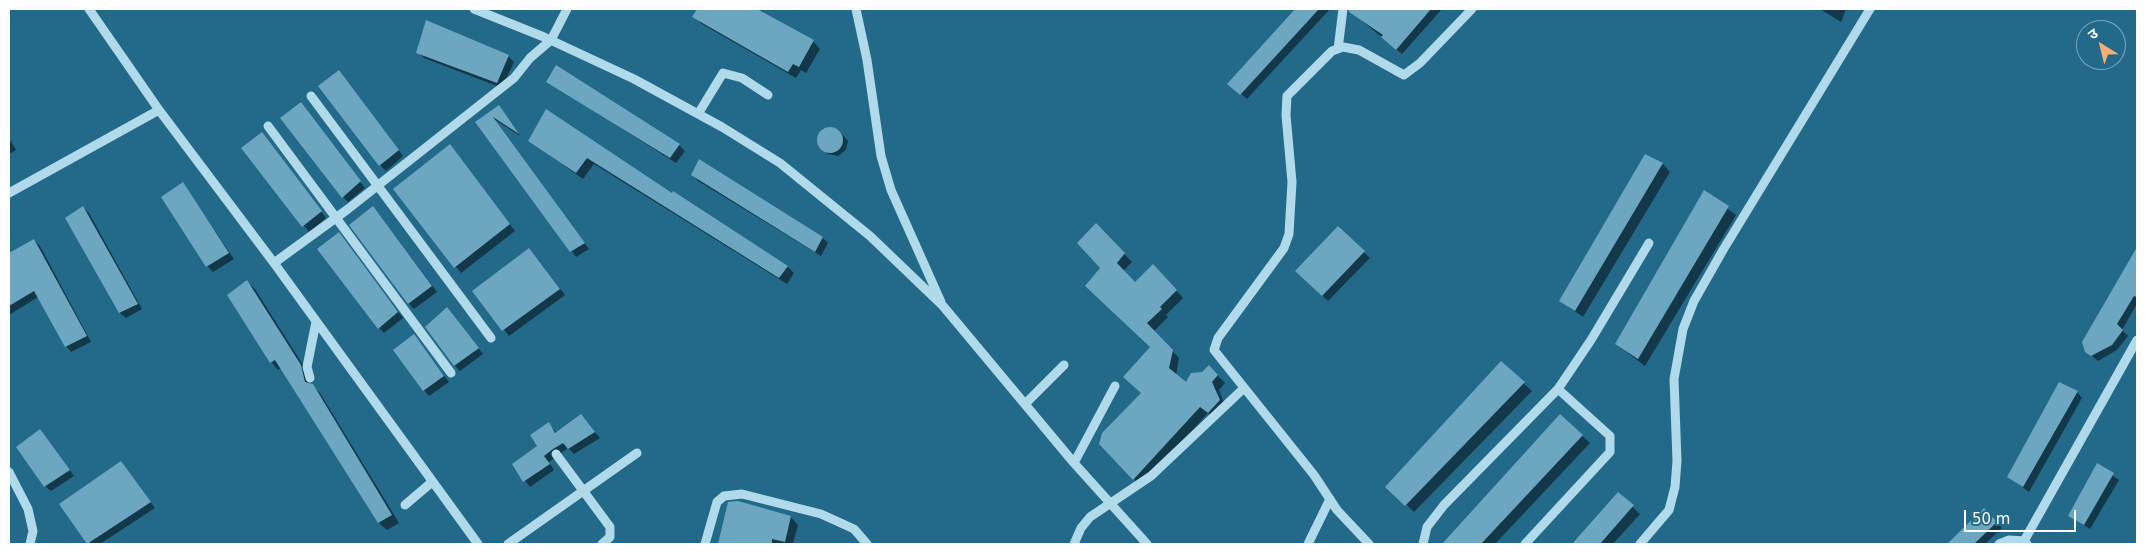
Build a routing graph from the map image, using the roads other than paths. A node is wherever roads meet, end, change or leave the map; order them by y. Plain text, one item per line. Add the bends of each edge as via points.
1 (89, 9) edge
2 (474, 9) edge
3 (567, 9) edge
4 (856, 9) edge
5 (1343, 9) edge
6 (1472, 9) edge
7 (1870, 9) edge
8 (552, 40) junction
9 (1338, 49) junction
10 (768, 95) dead end
11 (311, 96) dead end
12 (159, 110) junction
13 (698, 114) junction
14 (268, 126) dead end
15 (377, 186) junction
16 (9, 193) edge
17 (336, 217) junction
18 (1649, 243) dead end
19 (274, 263) junction
20 (943, 306) junction
21 (316, 322) junction
22 (491, 338) dead end
23 (2137, 340) edge
24 (1064, 365) dead end
25 (451, 373) dead end
26 (310, 378) dead end
27 (1115, 386) dead end
28 (1243, 389) junction
29 (1558, 389) junction
30 (1026, 403) junction
31 (637, 453) dead end
32 (556, 454) dead end
33 (1074, 463) junction
34 (9, 472) edge
35 (432, 482) junction
36 (584, 491) junction
37 (1330, 499) junction
38 (1110, 503) junction
39 (405, 505) dead end
40 (2026, 542) edge
41 (30, 544) edge
42 (478, 544) edge
43 (508, 544) edge
44 (602, 544) edge
45 (705, 544) edge
46 (867, 544) edge
47 (1074, 544) edge
48 (1147, 544) edge
49 (1308, 544) edge
50 (1369, 544) edge
51 (1423, 544) edge
52 (1525, 544) edge
53 (1640, 544) edge
54 (1999, 544) edge

1 - 12 street
2 - 8 street
3 - 8 street
4 - 20 street via 881,156 891,190
5 - 9 street
6 - 9 street via 1420,63 1404,75 1358,50
7 - 53 street via 1694,301 1683,329 1674,379 1675,487 1669,510
8 - 13 street
8 - 15 street via 530,58 514,78
9 - 28 street via 1332,51 1287,96 1292,182 1289,234 1284,248 1218,338 1214,350
10 - 13 street via 742,78 724,73
11 - 15 street
12 - 16 street
12 - 19 street
13 - 20 street via 780,163 870,236
14 - 17 street
15 - 17 street
15 - 22 street
17 - 19 street
17 - 25 street
18 - 29 street
19 - 21 street
20 - 30 street
21 - 26 street via 307,367
21 - 35 street
23 - 40 street
24 - 30 street
27 - 33 street
28 - 37 street
28 - 38 street via 1151,476
29 - 51 street via 1444,505 1426,527
29 - 52 street via 1610,436 1610,452
30 - 33 street
31 - 36 street
32 - 36 street
33 - 38 street
34 - 41 street via 28,509 33,531
35 - 39 street
35 - 42 street
36 - 43 street
36 - 44 street via 610,527 610,537
37 - 49 street
37 - 50 street
38 - 47 street via 1090,517
38 - 48 street
40 - 54 street via 2009,540
45 - 46 street via 717,502 724,496 742,494 841,522 854,529

